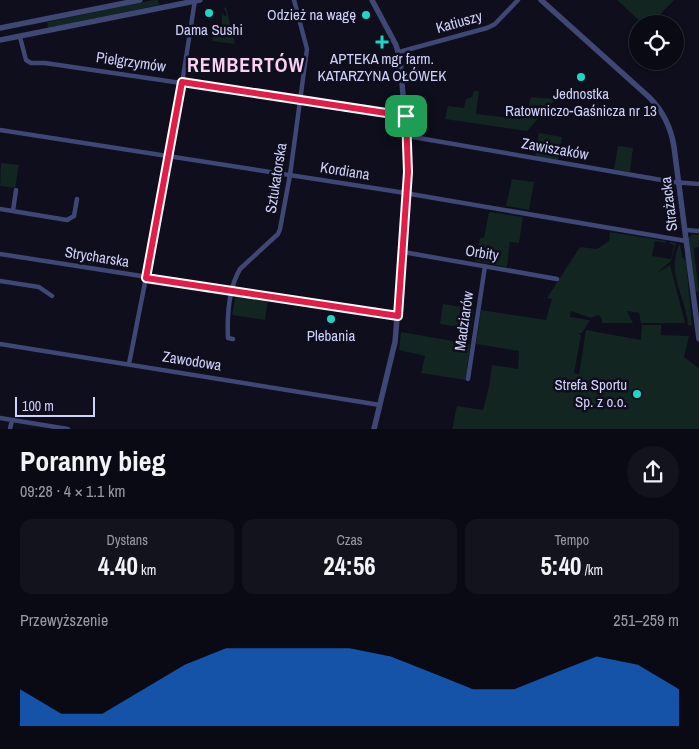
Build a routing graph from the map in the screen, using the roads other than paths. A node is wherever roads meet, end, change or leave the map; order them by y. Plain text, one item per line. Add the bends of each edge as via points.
1 (140, 0) edge
2 (197, 0) edge
3 (294, 0) edge
4 (372, 0) edge
5 (518, 0) edge
6 (541, 0) edge
7 (0, 28) edge
8 (20, 37) junction
9 (0, 40) edge
10 (399, 52) junction
11 (182, 82) junction
12 (301, 99) junction
13 (406, 116) junction
14 (0, 130) edge
15 (407, 136) junction
16 (170, 157) junction
17 (290, 176) junction
18 (679, 181) junction
19 (699, 184) edge
20 (16, 190) dead end
21 (407, 193) junction
22 (77, 199) dead end
23 (0, 208) edge
24 (13, 210) junction
25 (685, 230) junction
26 (699, 231) edge
27 (686, 240) junction
28 (403, 252) junction
29 (0, 254) edge
30 (485, 266) junction
31 (146, 278) junction
32 (557, 279) dead end
33 (0, 281) edge
34 (232, 292) junction
35 (52, 296) dead end
36 (398, 316) junction
37 (233, 339) dead end
38 (699, 339) edge
39 (0, 344) edge
40 (129, 364) junction
41 (468, 379) dead end
42 (380, 406) junction
43 (0, 418) edge
44 (12, 420) junction
45 (10, 429) edge
46 (68, 429) edge
47 (374, 429) edge

1 - 7 street
2 - 8 street
2 - 11 street
3 - 12 street, Sztukatorska via 307,49
4 - 10 street
5 - 10 street, Katiuszy via 491,26
6 - 18 street, Strażacka via 659,108 673,139
8 - 9 street
8 - 11 street, Pielgrzymów via 26,60 31,63
10 - 13 street
11 - 12 street, Pielgrzymów
11 - 16 street
12 - 13 street, Pielgrzymów
12 - 17 street, Sztukatorska
13 - 15 street
14 - 16 street, Kordiana
15 - 18 street, Zawiszaków
15 - 21 street
16 - 17 street, Kordiana
16 - 31 street
17 - 21 street, Kordiana
17 - 34 street, Sztukatorska via 280,232 240,269
18 - 19 street, Zawiszaków
18 - 25 street, Strażacka
20 - 24 street
21 - 27 street, Kordiana
21 - 28 street
22 - 24 street via 74,216 67,220
23 - 24 street
25 - 26 street
25 - 27 street, Strażacka
27 - 38 street, Strażacka
28 - 30 street, Orbity
28 - 36 street
29 - 31 street, Strycharska
30 - 32 street, Orbity
30 - 41 street, Madziarów
31 - 34 street, Strycharska
31 - 40 street
33 - 35 street via 39,287
34 - 36 street, Strycharska
34 - 37 street, Sztukatorska via 227,316 228,338
36 - 42 street via 393,358
39 - 40 street, Zawodowa
40 - 42 street, Zawodowa
42 - 47 street
43 - 44 street
44 - 45 street
44 - 46 street

